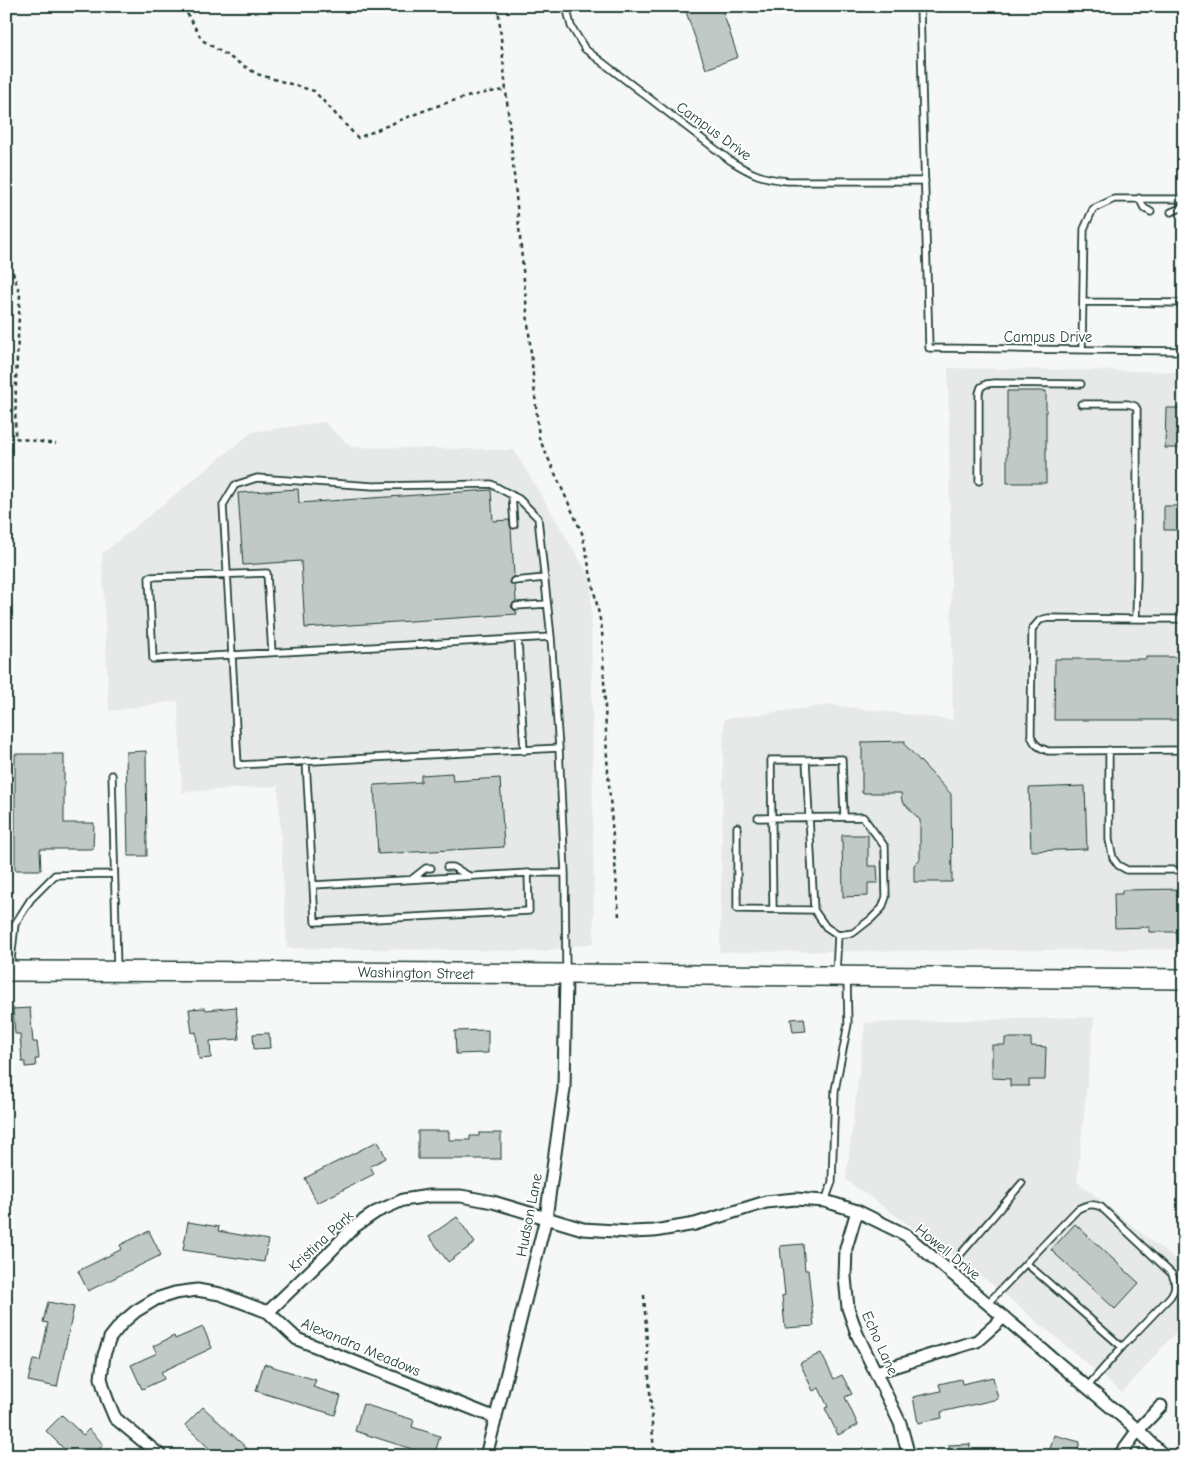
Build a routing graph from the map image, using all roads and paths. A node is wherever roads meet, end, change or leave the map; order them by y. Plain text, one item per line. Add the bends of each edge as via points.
1 (182, 6) edge
2 (498, 6) edge
3 (566, 6) edge
4 (920, 6) edge
5 (506, 90) junction
6 (925, 181) junction
7 (1139, 198) junction
8 (1184, 201) edge
9 (1151, 212) dead end
10 (1170, 212) dead end
11 (6, 270) edge
12 (1083, 302) junction
13 (1184, 303) edge
14 (1082, 350) junction
15 (1184, 350) edge
16 (1081, 384) dead end
17 (1081, 404) dead end
18 (56, 444) dead end
19 (979, 481) dead end
20 (512, 495) junction
21 (514, 525) dead end
22 (226, 574) junction
23 (544, 578) junction
24 (514, 581) dead end
25 (548, 604) junction
26 (516, 606) dead end
27 (1136, 619) junction
28 (1184, 619) edge
29 (551, 637) junction
30 (518, 639) junction
31 (272, 653) junction
32 (232, 655) junction
33 (559, 748) junction
34 (1109, 750) junction
35 (1184, 750) edge
36 (524, 751) junction
37 (806, 760) junction
38 (306, 761) junction
39 (112, 775) dead end
40 (844, 817) junction
41 (758, 818) dead end
42 (772, 818) junction
43 (809, 818) junction
44 (737, 827) dead end
45 (447, 867) dead end
46 (431, 868) dead end
47 (1184, 870) edge
48 (565, 873) junction
49 (114, 874) junction
50 (528, 874) junction
51 (471, 877) junction
52 (410, 880) junction
53 (313, 885) junction
54 (773, 909) junction
55 (814, 910) junction
56 (619, 916) dead end
57 (838, 935) junction
58 (8, 971) edge
59 (117, 972) junction
60 (566, 974) junction
61 (836, 976) junction
62 (1184, 979) edge
63 (1022, 1183) dead end
64 (826, 1202) junction
65 (857, 1211) junction
66 (546, 1218) junction
67 (1026, 1263) junction
68 (947, 1270) junction
69 (644, 1295) dead end
70 (988, 1304) junction
71 (268, 1312) junction
72 (1004, 1317) junction
73 (1122, 1347) junction
74 (876, 1372) junction
75 (1087, 1387) junction
76 (1161, 1406) dead end
77 (496, 1418) junction
78 (1138, 1430) junction
79 (161, 1456) edge
80 (486, 1456) edge
81 (654, 1456) edge
82 (909, 1456) edge
83 (1119, 1456) edge
84 (1164, 1456) edge

1 - 5 path via 202,40 257,74 314,91 358,138 438,105 484,92
2 - 5 path
3 - 6 lane, Campus Drive via 571,26 585,49 749,172 767,179 787,181
4 - 6 lane, Campus Drive
5 - 56 path via 539,438 582,533 602,629 607,758
6 - 14 lane, Campus Drive via 929,348
7 - 8 lane
7 - 9 lane via 1144,208
7 - 12 lane via 1114,199 1093,209 1084,229
8 - 10 lane via 1181,208
11 - 18 path via 12,270 20,294 16,438
12 - 13 lane
12 - 14 lane
14 - 15 lane, Campus Drive
16 - 19 lane via 994,383 981,387
17 - 27 lane via 1128,404 1137,409
20 - 21 lane
20 - 22 lane via 491,484 373,486 257,478 234,484 223,505
20 - 23 lane via 538,518
22 - 31 lane via 267,573
22 - 32 lane
22 - 32 lane via 149,577 153,660
23 - 24 lane
23 - 25 lane
25 - 26 lane
25 - 29 lane
27 - 28 lane
27 - 34 lane via 1048,618 1040,620 1032,629 1033,742 1048,751
29 - 30 lane
29 - 33 lane
30 - 31 lane
30 - 36 lane
31 - 32 lane
32 - 38 lane via 238,765
33 - 36 lane
33 - 48 lane
34 - 35 lane
34 - 47 lane via 1109,840 1113,858 1127,870
36 - 38 lane
37 - 40 lane via 842,760
37 - 42 lane via 771,760
37 - 43 lane
38 - 53 lane
39 - 49 lane
40 - 43 lane
40 - 57 lane via 863,817 885,847 886,897 882,908 853,933
41 - 42 lane
42 - 43 lane
42 - 54 lane
43 - 55 lane
44 - 54 lane via 737,909
45 - 51 lane
46 - 52 lane
48 - 50 lane
48 - 60 lane
49 - 58 lane via 54,875 31,899 15,924
49 - 59 lane
50 - 51 lane
50 - 53 lane via 529,911 520,912 315,922
51 - 52 lane
52 - 53 lane
54 - 55 lane
55 - 57 lane via 826,927
57 - 61 lane
58 - 59 main road, Washington Street
59 - 60 main road, Washington Street
60 - 61 main road, Washington Street
60 - 66 street, Hudson Lane via 564,1089
61 - 62 main road, Washington Street
61 - 64 lane via 848,1024 835,1090 832,1182
63 - 68 lane
64 - 65 street, Howell Drive
64 - 66 street, Howell Drive via 795,1198 766,1202 695,1224 654,1231 583,1229
65 - 68 street, Howell Drive via 906,1236
65 - 74 street, Echo Lane via 846,1248 848,1308
66 - 71 street, Kristina Park via 461,1196 403,1200 376,1212 354,1227
66 - 77 street, Hudson Lane
67 - 70 lane
67 - 73 lane
67 - 73 lane via 1078,1209 1088,1204 1101,1207 1172,1274 1175,1282 1175,1290 1170,1297
68 - 70 street, Howell Drive
69 - 81 path
70 - 72 street, Howell Drive
71 - 77 street, Alexandra Meadows via 297,1339
71 - 79 street, Alexandra Meadows via 220,1294 197,1290 175,1293 156,1299 136,1311 110,1338 101,1378 115,1418
72 - 74 street via 977,1341
72 - 75 street, Howell Drive
73 - 75 lane
74 - 82 street, Echo Lane via 900,1423
75 - 78 street, Howell Drive
76 - 78 street
77 - 80 street, Hudson Lane
78 - 83 street
78 - 84 street, Howell Drive

